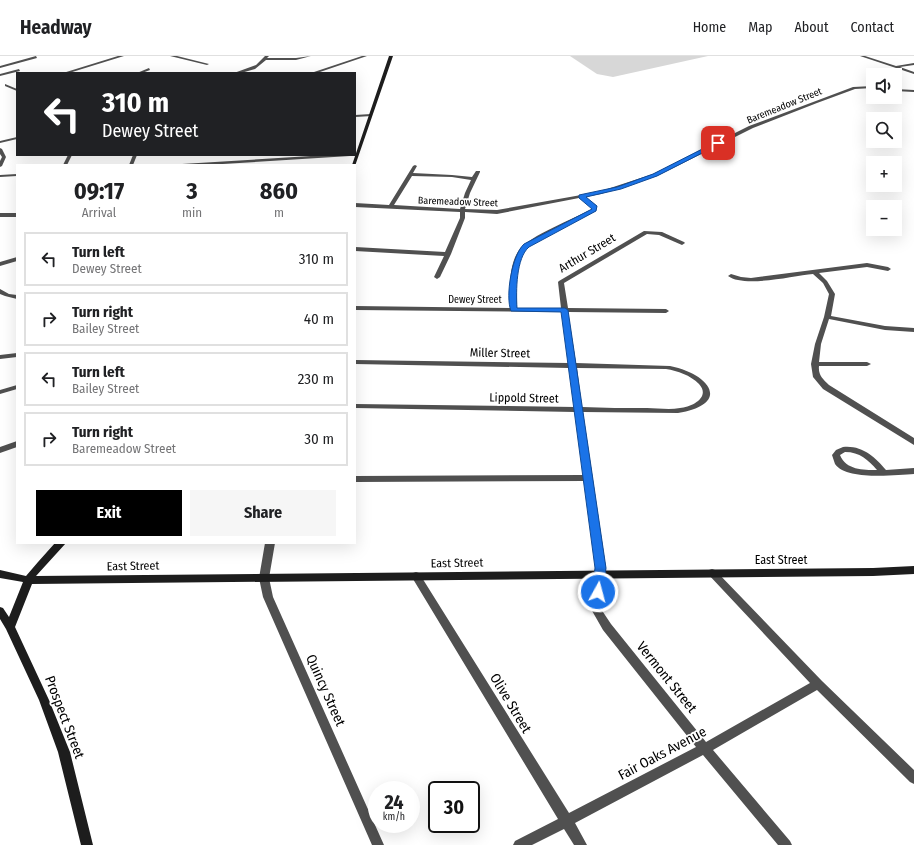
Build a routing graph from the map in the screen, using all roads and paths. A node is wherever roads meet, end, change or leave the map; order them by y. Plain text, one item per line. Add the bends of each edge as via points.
1 (122, 56) edge
2 (172, 56) edge
3 (309, 56) edge
4 (365, 56) edge
5 (391, 56) edge
6 (862, 56) edge
7 (36, 57) dead end
8 (266, 58) edge
9 (207, 64) dead end
10 (914, 64) edge
11 (0, 67) edge
12 (894, 67) junction
13 (149, 69) dead end
14 (18, 70) dead end
15 (68, 72) edge
16 (142, 72) edge
17 (239, 72) edge
18 (316, 72) edge
19 (914, 73) edge
20 (0, 75) edge
21 (6, 85) dead end
22 (866, 87) edge
23 (16, 90) edge
24 (902, 90) edge
25 (914, 91) edge
26 (356, 116) edge
27 (371, 116) junction
28 (16, 138) edge
29 (0, 142) edge
30 (0, 149) edge
31 (356, 155) edge
32 (320, 156) edge
33 (260, 158) edge
34 (193, 164) edge
35 (0, 166) edge
36 (415, 166) dead end
37 (478, 172) dead end
38 (410, 174) junction
39 (16, 175) edge
40 (0, 176) edge
41 (474, 179) junction
42 (581, 197) junction
43 (356, 205) edge
44 (390, 207) junction
45 (463, 211) junction
46 (16, 215) edge
47 (0, 216) edge
48 (682, 243) dead end
49 (356, 248) edge
50 (448, 254) junction
51 (16, 259) edge
52 (0, 264) edge
53 (888, 269) dead end
54 (814, 272) junction
55 (731, 276) dead end
56 (437, 277) dead end
57 (0, 290) edge
58 (16, 297) edge
59 (356, 308) edge
60 (514, 310) junction
61 (565, 310) junction
62 (666, 311) dead end
63 (827, 318) junction
64 (914, 330) edge
65 (16, 355) edge
66 (0, 357) edge
67 (356, 362) edge
68 (815, 364) junction
69 (867, 364) dead end
70 (572, 365) junction
71 (645, 367) joint
72 (16, 387) edge
73 (0, 392) edge
74 (356, 406) edge
75 (579, 410) junction
76 (914, 442) edge
77 (16, 444) edge
78 (0, 450) edge
79 (914, 471) edge
80 (884, 472) junction
81 (587, 478) junction
82 (356, 479) edge
83 (59, 544) edge
84 (270, 544) edge
85 (914, 570) edge
86 (712, 573) junction
87 (0, 574) edge
88 (600, 574) junction
89 (416, 576) junction
90 (264, 577) junction
91 (29, 580) junction
92 (0, 611) edge
93 (10, 627) junction
94 (818, 684) junction
95 (704, 748) junction
96 (914, 778) edge
97 (566, 821) junction
98 (87, 845) edge
99 (378, 845) edge
100 (519, 845) edge
101 (581, 845) edge
102 (786, 845) edge

1 - 15 street
2 - 9 street
3 - 8 street via 296,59
4 - 18 street
5 - 27 street
6 - 12 street
7 - 11 street
8 - 17 street via 256,67
10 - 12 street
12 - 19 street
13 - 16 street
14 - 20 street
21 - 23 street
22 - 42 street, Baremeadow Street via 848,89 751,127 655,175 619,188
24 - 25 street
26 - 27 street
27 - 31 street
28 - 29 street
30 - 35 street via 4,157
32 - 33 street
33 - 34 street
36 - 38 street
37 - 41 street
38 - 41 street
38 - 44 street
39 - 40 street
41 - 45 street
42 - 45 street, Baremeadow Street via 504,212
42 - 60 street via 595,207 594,210 522,249 514,278
43 - 44 street, Baremeadow Street
44 - 45 street, Baremeadow Street
45 - 50 street
46 - 47 street
48 - 61 street, Arthur Street via 660,233 641,234 561,282
49 - 50 street
50 - 56 street
51 - 52 street
53 - 54 street via 867,265
54 - 55 street via 751,280
54 - 63 street via 825,282 832,294
57 - 58 street
59 - 60 street, Dewey Street
60 - 61 street, Dewey Street
61 - 62 street, Dewey Street
61 - 70 street, Arthur Street
63 - 64 street
63 - 68 street via 818,344
65 - 66 street
67 - 70 street, Miller Street
68 - 69 street
68 - 76 street via 817,378 826,387
70 - 71 street, Miller Street
70 - 75 street, Arthur Street
71 - 75 street, Lippold Street via 673,368 690,374 699,379 704,386 705,400 695,408 678,411
72 - 73 street
74 - 75 street, Lippold Street
75 - 81 street, Arthur Street
77 - 78 street
79 - 80 street
80 - 80 street via 853,471 842,466 836,455 846,449 859,451 870,457
81 - 82 street
81 - 88 street, Arthur Street
83 - 91 street
84 - 90 street, Quincy Street
85 - 86 street, East Street
86 - 88 street, East Street
86 - 94 street
87 - 91 street, East Street
88 - 89 street, East Street
88 - 95 street, Vermont Street via 596,608 600,616
89 - 90 street, East Street
89 - 97 street, Olive Street
90 - 91 street, East Street
90 - 99 street, Quincy Street via 268,597
91 - 93 street
92 - 93 street, Prospect Street
93 - 98 street, Prospect Street via 44,700 64,752
94 - 95 street, Fair Oaks Avenue
94 - 96 street
95 - 97 street, Fair Oaks Avenue
95 - 102 street, Vermont Street
97 - 100 street, Fair Oaks Avenue
97 - 101 street, Olive Street

